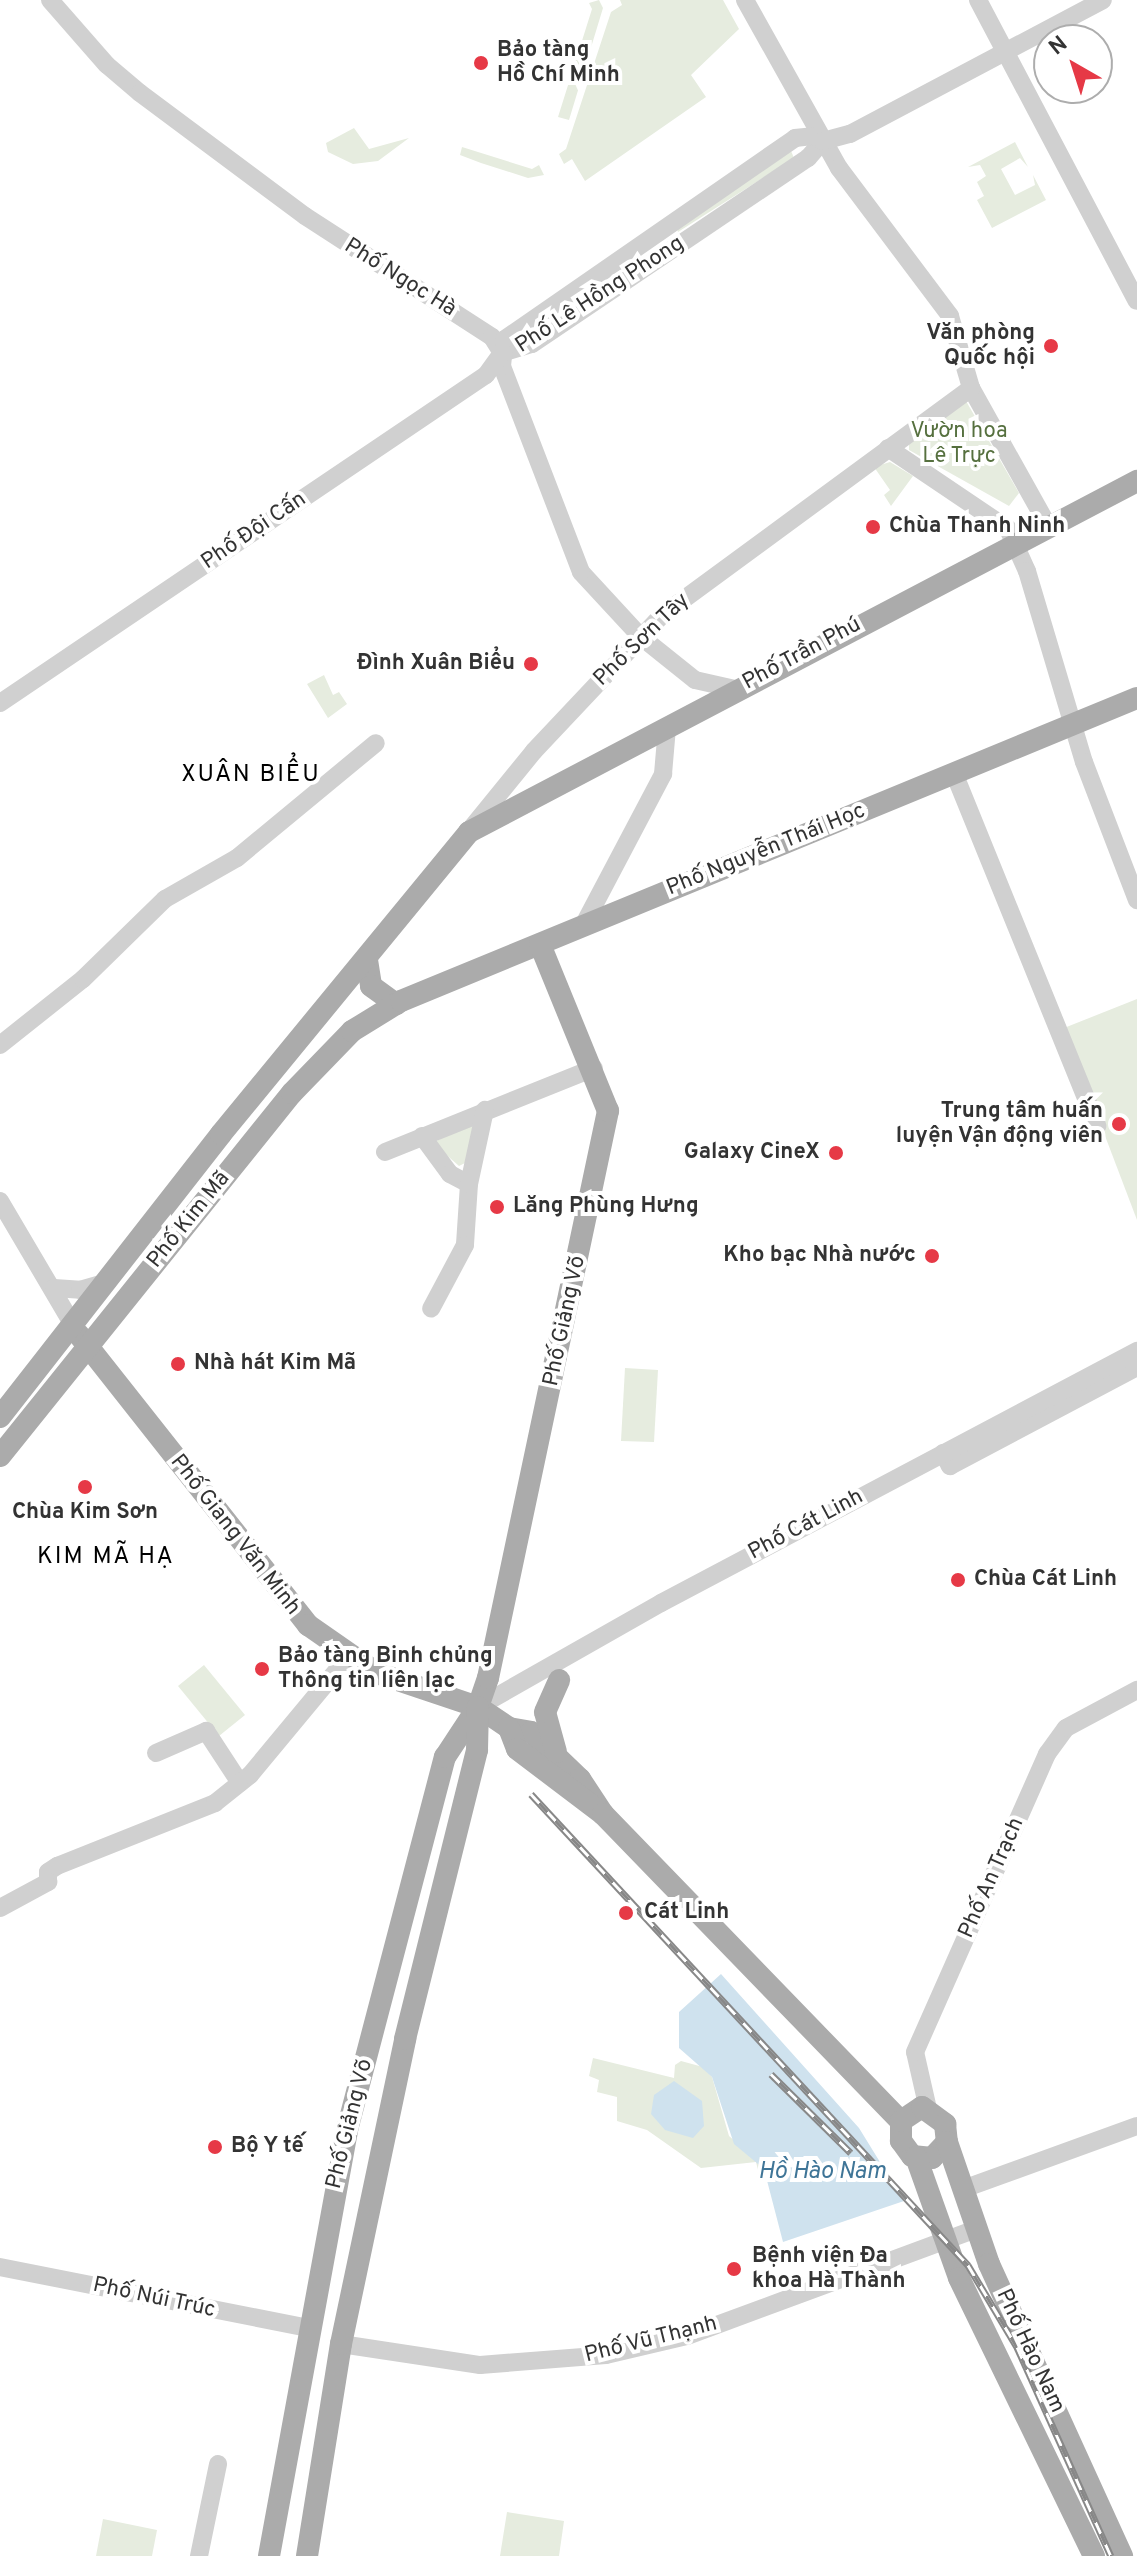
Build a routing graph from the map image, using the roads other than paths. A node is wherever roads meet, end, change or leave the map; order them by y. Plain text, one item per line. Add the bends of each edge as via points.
1 (50, 0) edge
2 (745, 0) edge
3 (978, 0) edge
4 (1103, 0) edge
5 (1005, 52) junction
6 (823, 141) junction
7 (662, 228) junction
8 (675, 247) junction
9 (1137, 301) edge
10 (502, 353) junction
11 (971, 388) junction
12 (888, 448) junction
13 (1137, 481) edge
14 (1048, 526) junction
15 (1016, 543) junction
16 (640, 636) junction
17 (695, 680) junction
18 (735, 689) junction
19 (1137, 698) edge
20 (0, 703) edge
21 (690, 714) junction
22 (1072, 724) junction
23 (667, 727) junction
24 (376, 743) dead end
25 (954, 773) junction
26 (469, 832) junction
27 (1137, 900) edge
28 (583, 926) junction
29 (540, 944) junction
30 (369, 956) junction
31 (396, 1004) junction
32 (307, 1028) junction
33 (0, 1045) edge
34 (331, 1050) junction
35 (594, 1068) junction
36 (485, 1110) junction
37 (1097, 1126) dead end
38 (422, 1136) junction
39 (385, 1152) dead end
40 (469, 1184) junction
41 (0, 1201) edge
42 (111, 1281) junction
43 (54, 1288) junction
44 (431, 1309) dead end
45 (73, 1325) junction
46 (86, 1346) junction
47 (1137, 1351) edge
48 (1137, 1367) edge
49 (0, 1417) edge
50 (0, 1456) edge
51 (947, 1460) junction
52 (348, 1657) junction
53 (559, 1680) dead end
54 (420, 1690) junction
55 (1137, 1690) edge
56 (478, 1707) junction
57 (505, 1726) junction
58 (477, 1750) junction
59 (156, 1753) dead end
60 (556, 1753) junction
61 (439, 1776) junction
62 (240, 1783) junction
63 (603, 1814) junction
64 (0, 1908) edge
65 (374, 2031) junction
66 (405, 2039) junction
67 (928, 2109) junction
68 (901, 2121) junction
69 (1137, 2126) edge
70 (947, 2142) junction
71 (916, 2157) junction
72 (963, 2189) junction
73 (934, 2201) junction
74 (977, 2229) junction
75 (948, 2241) junction
76 (0, 2267) edge
77 (309, 2328) junction
78 (341, 2344) junction
79 (1068, 2430) junction
80 (1036, 2441) junction
81 (218, 2464) dead end
82 (199, 2556) edge
83 (269, 2556) edge
84 (307, 2556) edge
85 (1094, 2556) edge
86 (1122, 2556) edge

1 - 10 street, Phố Ngọc Hà via 130,85 305,216 492,337
2 - 6 street
3 - 5 street
4 - 5 street, Phố Lê Hồng Phong
5 - 6 street, Phố Lê Hồng Phong via 850,134
5 - 9 street
6 - 7 street, Phố Lê Hồng Phong via 815,136 795,138
6 - 8 street, Phố Lê Hồng Phong via 808,158
6 - 11 street via 944,305
7 - 8 street
7 - 10 street, Phố Lê Hồng Phong via 518,324 505,339
8 - 10 street, Phố Lê Hồng Phong via 524,349
10 - 16 street via 505,374 581,572
10 - 20 street, Phố Đội Cấn via 486,375
11 - 12 street, Phố Sơn Tây
11 - 14 street
12 - 15 street via 996,517
12 - 16 street, Phố Sơn Tây via 693,590
13 - 14 main road, Phố Trần Phú
14 - 15 main road, Phố Trần Phú
15 - 18 main road, Phố Trần Phú
15 - 22 street
16 - 17 street
16 - 26 street, Phố Sơn Tây via 510,778
17 - 18 street
17 - 21 street
18 - 21 main road, Phố Trần Phú
19 - 22 main road, Phố Nguyễn Thái Học
21 - 23 main road, Phố Trần Phú
22 - 25 main road, Phố Nguyễn Thái Học
22 - 27 street
23 - 26 main road, Phố Trần Phú
23 - 28 street via 663,774
24 - 33 street via 237,858 165,899 83,979
25 - 28 main road, Phố Nguyễn Thái Học
25 - 37 street
26 - 30 main road, Phố Sơn Tây
28 - 29 main road, Phố Nguyễn Thái Học
29 - 31 main road, Phố Nguyễn Thái Học
29 - 35 main road, Phố Giảng Võ
30 - 31 main road via 371,986
30 - 32 main road, Phố Kim Mã
31 - 34 main road, Phố Kim Mã
32 - 34 main road
32 - 42 main road, Phố Kim Mã
34 - 46 main road, Phố Kim Mã
35 - 36 street
35 - 56 main road, Phố Giảng Võ via 608,1105 599,1162
36 - 38 street
36 - 40 street
38 - 39 street
38 - 40 street via 450,1174
40 - 44 street via 465,1245
41 - 43 street, Phố Giang Văn Minh
42 - 43 street via 80,1290
42 - 45 main road, Phố Kim Mã
43 - 45 street, Phố Giang Văn Minh
45 - 46 main road, Phố Giang Văn Minh
45 - 49 main road, Phố Kim Mã
46 - 50 main road, Phố Kim Mã
46 - 52 main road, Phố Giang Văn Minh via 296,1614
47 - 51 street, Phố Cát Linh
48 - 51 street, Phố Cát Linh
51 - 56 street, Phố Cát Linh via 506,1687
52 - 54 main road, Phố Giang Văn Minh
52 - 62 street
53 - 60 main road via 545,1712
54 - 56 main road, Phố Giang Văn Minh
54 - 61 main road via 446,1718
55 - 67 street, Phố An Trạch via 1066,1728 1047,1754 915,2052
56 - 57 main road, Phố Hào Nam
56 - 58 main road, Phố Giảng Võ
56 - 61 main road, Phố Giảng Võ via 453,1737
57 - 58 main road
57 - 60 main road, Phố Hào Nam via 531,1732
57 - 63 main road, Phố Hào Nam via 517,1749
58 - 66 main road, Phố Giảng Võ
59 - 62 street via 206,1731
60 - 63 main road, Phố Hào Nam
61 - 65 main road, Phố Giảng Võ
62 - 64 street via 215,1803 57,1866 48,1872 48,1882
63 - 68 main road, Phố Hào Nam
65 - 66 main road
65 - 77 main road, Phố Giảng Võ via 334,2187
66 - 78 main road, Phố Giảng Võ
67 - 68 main road via 912,2109
67 - 70 main road, Phố Hào Nam via 945,2124
68 - 71 main road, Phố Hào Nam via 902,2144
69 - 72 street
70 - 71 main road via 932,2158
70 - 72 main road, Phố Hào Nam
71 - 73 main road, Phố Hào Nam
72 - 73 main road
72 - 74 main road, Phố Hào Nam
73 - 75 main road, Phố Hào Nam
74 - 75 street, Phố Vũ Thạnh
74 - 79 main road, Phố Hào Nam
75 - 78 street, Phố Vũ Thạnh via 687,2336 606,2355 480,2365
75 - 80 main road, Phố Hào Nam via 959,2278
76 - 77 street, Phố Núi Trúc
77 - 83 main road, Phố Giảng Võ
78 - 84 main road, Phố Giảng Võ
79 - 80 main road
79 - 86 main road, Phố Hào Nam
80 - 85 main road, Phố Hào Nam
81 - 82 street

